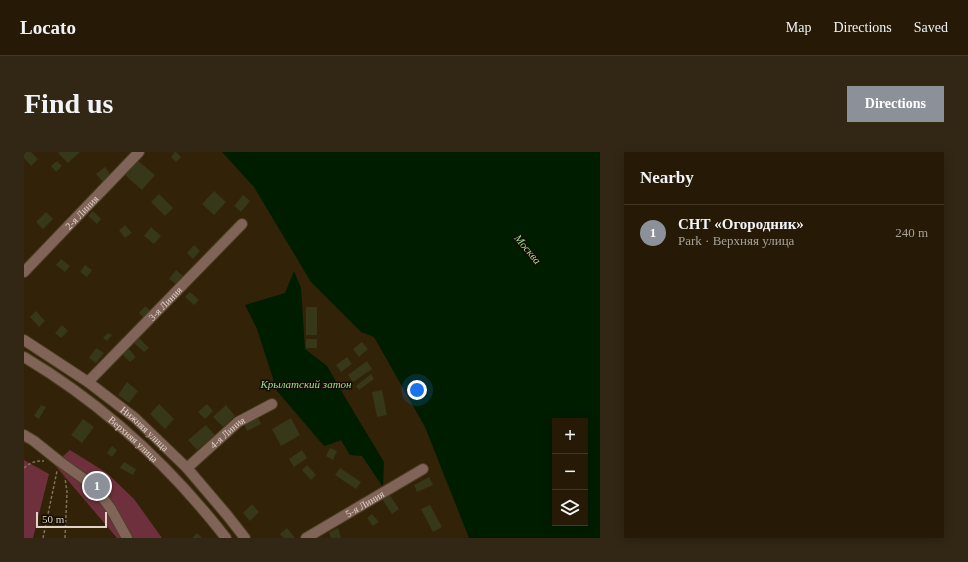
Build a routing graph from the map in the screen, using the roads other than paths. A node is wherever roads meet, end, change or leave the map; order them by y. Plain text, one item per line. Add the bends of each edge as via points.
1 (139, 152) edge
2 (242, 224) dead end
3 (24, 272) edge
4 (24, 340) edge
5 (24, 357) edge
6 (88, 382) junction
7 (272, 404) dead end
8 (24, 435) edge
9 (187, 468) junction
10 (423, 469) dead end
11 (126, 538) edge
12 (226, 538) edge
13 (246, 538) edge
14 (306, 538) edge

1 - 3 street, 2-я Линия
2 - 6 street, 3-я Линия
4 - 6 street, Нижняя улица
5 - 12 street, Верхняя улица via 79,393 124,429 176,479
6 - 9 street, Нижняя улица via 135,418
7 - 9 street, 4-я Линия via 238,422
8 - 11 street via 94,486 111,509
9 - 13 street, Нижняя улица
10 - 14 street, 5-я Линия

